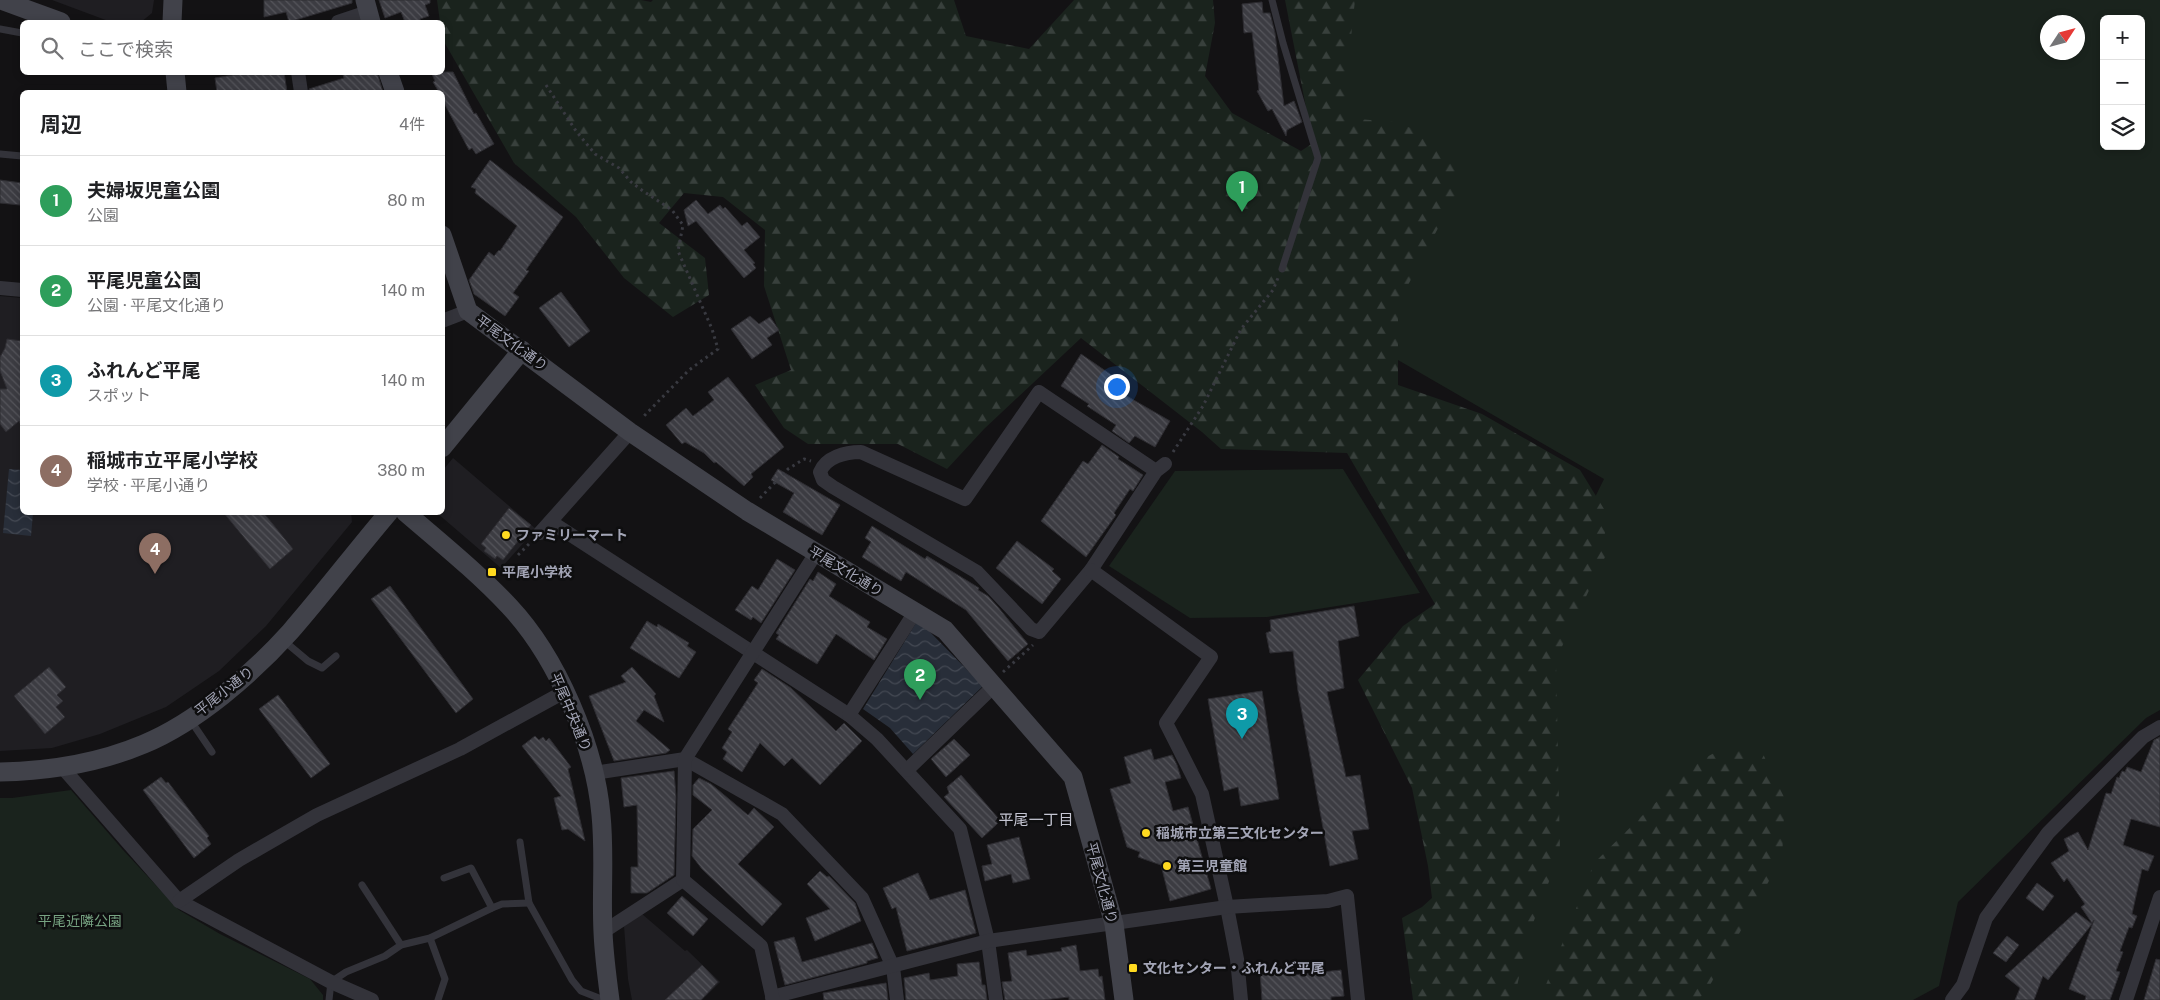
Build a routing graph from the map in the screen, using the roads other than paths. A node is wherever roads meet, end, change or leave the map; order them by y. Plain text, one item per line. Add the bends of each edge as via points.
1 (1, 0) edge
2 (173, 0) edge
3 (1272, 0) edge
4 (368, 11) edge
5 (52, 20) edge
6 (172, 20) edge
7 (343, 20) edge
8 (0, 29) edge
9 (20, 33) edge
10 (175, 75) edge
11 (298, 75) edge
12 (389, 75) edge
13 (177, 90) edge
14 (301, 90) edge
15 (394, 90) edge
16 (0, 154) edge
17 (20, 156) edge
18 (445, 244) edge
19 (1282, 269) road end
20 (0, 288) edge
21 (20, 290) edge
22 (468, 312) junction
23 (445, 320) edge
24 (522, 350) junction
25 (630, 432) junction
26 (445, 444) edge
27 (386, 515) edge
28 (408, 515) edge
29 (551, 522) junction
30 (540, 533) dead end
31 (816, 553) junction
32 (1091, 570) junction
33 (914, 612) junction
34 (282, 640) junction
35 (752, 652) junction
36 (336, 656) dead end
37 (992, 684) junction
38 (564, 692) junction
39 (849, 715) junction
40 (189, 718) junction
41 (2160, 727) edge
42 (212, 752) dead end
43 (685, 759) junction
44 (62, 768) junction
45 (906, 770) junction
46 (0, 772) edge
47 (594, 773) junction
48 (520, 842) dead end
49 (444, 878) dead end
50 (683, 880) junction
51 (362, 885) dead end
52 (2160, 898) edge
53 (179, 901) junction
54 (529, 902) junction
55 (1227, 907) junction
56 (492, 908) junction
57 (1114, 924) junction
58 (603, 932) junction
59 (430, 938) junction
60 (988, 941) junction
61 (401, 945) junction
62 (893, 967) junction
63 (331, 982) junction
64 (773, 998) edge
65 (330, 1000) edge
66 (372, 1000) edge
67 (438, 1000) edge
68 (604, 1000) edge
69 (610, 1000) edge
70 (897, 1000) edge
71 (996, 1000) edge
72 (1124, 1000) edge
73 (1240, 1000) edge
74 (1358, 1000) edge
75 (1952, 1000) edge
76 (2126, 1000) edge

1 - 5 street
2 - 6 street
3 - 19 lane via 1318,158
4 - 7 street
8 - 9 lane
10 - 13 street
11 - 14 street
12 - 15 street
16 - 17 lane
18 - 22 street, 平尾文化通り
20 - 21 street
22 - 23 street
22 - 24 street, 平尾文化通り
24 - 25 street, 平尾文化通り
24 - 26 street
25 - 29 street
25 - 31 street, 平尾文化通り
27 - 34 street, 平尾小通り
28 - 38 street, 平尾中央通り via 510,607 555,672
29 - 30 street
29 - 35 street
31 - 33 street, 平尾文化通り
31 - 35 street
32 - 32 street via 1039,632 1031,629 977,572 823,480 820,472 823,464 850,452 861,452 965,498 1039,392 1161,467
32 - 55 street via 1211,657 1166,723 1202,794
33 - 37 street, 平尾文化通り via 945,630
33 - 39 street
34 - 36 lane via 322,668
34 - 40 street, 平尾小通り via 230,689
35 - 39 street
35 - 43 street
37 - 45 street
37 - 57 street, 平尾文化通り via 1073,778
38 - 47 street, 平尾中央通り via 584,736
38 - 53 street via 460,749 317,815 239,860
39 - 45 street
40 - 42 lane
40 - 44 street, 平尾小通り via 144,744
41 - 75 street via 2143,738 2048,834 1986,918 1963,985
43 - 47 street
43 - 50 street
43 - 62 street via 782,814 862,898
44 - 46 street, 平尾小通り
44 - 53 street
45 - 60 street via 960,829
47 - 58 street, 平尾中央通り via 601,813 604,863
48 - 54 lane
49 - 56 lane via 471,868
50 - 58 street
50 - 64 street via 761,946
51 - 61 lane
52 - 76 street
53 - 63 street
54 - 56 lane
54 - 68 lane via 572,980 581,990
55 - 57 street
55 - 73 street via 1237,959
55 - 74 street via 1347,896
56 - 59 lane
57 - 60 street
57 - 72 street, 平尾文化通り
58 - 69 street, 平尾中央通り
59 - 61 lane
59 - 67 lane via 445,979
60 - 62 street
60 - 71 street
61 - 63 lane
62 - 64 street
62 - 70 street
63 - 65 lane
63 - 66 street

